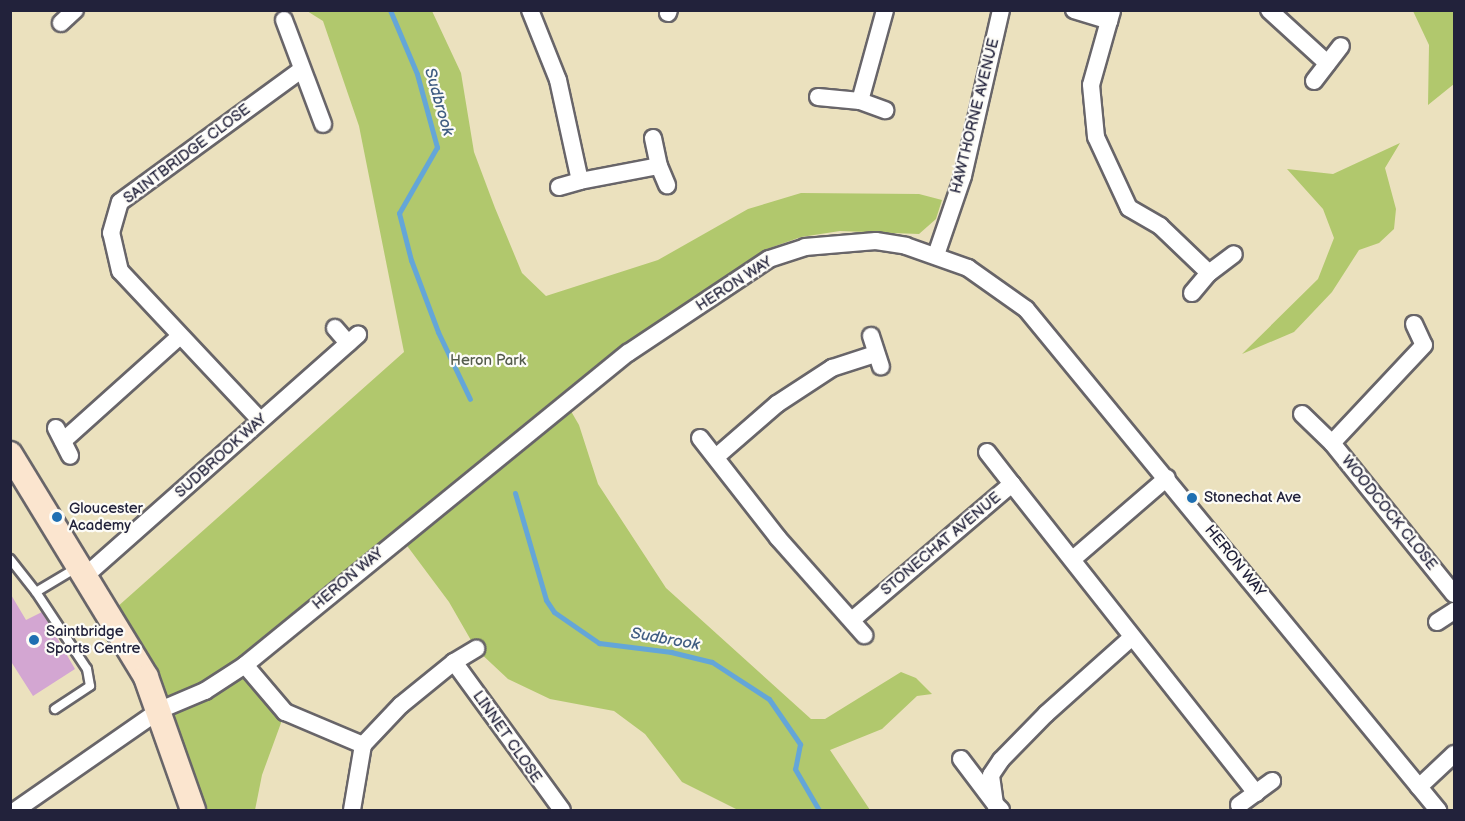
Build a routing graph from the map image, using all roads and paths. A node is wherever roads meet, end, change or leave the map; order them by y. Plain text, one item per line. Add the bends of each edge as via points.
1 (75, 10) edge
2 (530, 10) edge
3 (885, 10) edge
4 (1001, 10) edge
5 (1074, 10) edge
6 (1269, 10) edge
7 (1111, 16) edge
8 (284, 20) dead end
9 (61, 23) dead end
10 (1341, 46) dead end
11 (1327, 63) junction
12 (301, 70) junction
13 (1314, 81) dead end
14 (818, 97) dead end
15 (860, 101) junction
16 (885, 110) dead end
17 (323, 124) dead end
18 (653, 138) dead end
19 (659, 166) junction
20 (580, 181) junction
21 (667, 185) dead end
22 (559, 188) dead end
23 (1234, 254) dead end
24 (936, 255) junction
25 (1209, 273) junction
26 (1192, 293) dead end
27 (1414, 324) dead end
28 (335, 328) dead end
29 (180, 336) junction
30 (871, 336) dead end
31 (1302, 414) dead end
32 (260, 420) junction
33 (700, 438) dead end
34 (63, 442) dead end
35 (1332, 443) junction
36 (987, 452) dead end
37 (10, 454) edge
38 (716, 457) junction
39 (1167, 478) junction
40 (1012, 484) junction
41 (10, 559) edge
42 (1073, 559) junction
43 (82, 572) junction
44 (36, 592) junction
45 (1455, 594) edge
46 (1455, 611) edge
47 (852, 620) junction
48 (1437, 622) dead end
49 (864, 635) dead end
50 (1132, 638) junction
51 (476, 649) dead end
52 (454, 662) junction
53 (245, 665) junction
54 (55, 709) dead end
55 (160, 710) junction
56 (363, 745) junction
57 (1455, 754) edge
58 (961, 759) dead end
59 (1272, 781) dead end
60 (1419, 787) junction
61 (1257, 793) junction
62 (1239, 805) dead end
63 (998, 807) edge
64 (16, 810) edge
65 (193, 810) edge
66 (352, 810) edge
67 (562, 810) edge
68 (1438, 810) edge

1 - 9 street
2 - 20 street via 558,80
3 - 15 street
4 - 24 street, HAWTHORNE AVENUE via 963,176
5 - 7 street
6 - 11 street
7 - 25 street via 1090,85 1096,137 1129,208 1161,226
8 - 12 street
10 - 11 street
11 - 13 street
12 - 17 street
12 - 29 street, SAINTBRIDGE CLOSE via 120,202 111,233 120,271
14 - 15 street
15 - 16 street
18 - 19 street
19 - 20 street
19 - 21 street
20 - 22 street
23 - 25 street
24 - 39 street, HERON WAY via 968,268 1026,309
24 - 53 street, HERON WAY via 876,241 841,242 769,260 628,353
25 - 26 street
27 - 35 street, WOODCOCK CLOSE via 1424,345
28 - 32 street, SUDBROOK WAY via 353,339
29 - 32 street, SAINTBRIDGE CLOSE
29 - 34 street
30 - 38 street via 878,360 832,368 777,404
31 - 35 street
32 - 43 street, SUDBROOK WAY
33 - 38 street
35 - 45 street, WOODCOCK CLOSE
36 - 40 street
37 - 43 main road
38 - 47 street via 778,538
39 - 42 street
39 - 60 street, HERON WAY
40 - 42 street, STONECHAT AVENUE
40 - 47 street, STONECHAT AVENUE
41 - 44 lane
42 - 50 street, STONECHAT AVENUE
43 - 44 lane
43 - 55 main road via 146,677
44 - 54 lane via 87,669 90,686
46 - 48 street
47 - 49 street
50 - 61 street, STONECHAT AVENUE
50 - 63 street via 1001,760 991,775
51 - 52 street
52 - 56 street via 401,705
52 - 67 street, LINNET CLOSE
53 - 55 street, HERON WAY via 205,692
53 - 56 street via 285,712
55 - 64 street, HERON WAY
55 - 65 main road
56 - 66 street
57 - 60 street
58 - 63 street
59 - 61 street
60 - 68 street, HERON WAY
61 - 62 street

